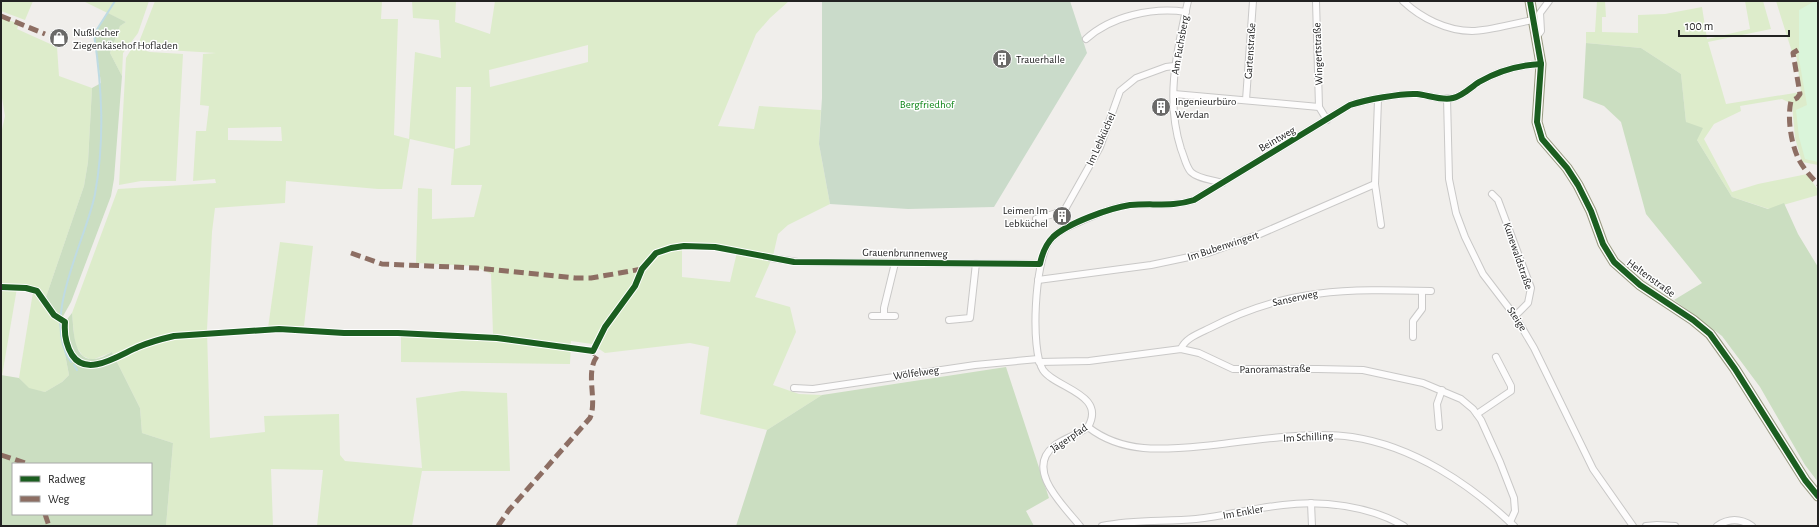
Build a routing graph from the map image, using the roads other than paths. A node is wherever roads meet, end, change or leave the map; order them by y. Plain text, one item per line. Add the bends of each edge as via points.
1 (1188, 1) edge
2 (1253, 1) edge
3 (1316, 1) edge
4 (1403, 1) edge
5 (1530, 1) edge
6 (1549, 1) edge
7 (1186, 12) junction
8 (1533, 20) junction
9 (1536, 38) junction
10 (1086, 39) dead end
11 (1541, 64) junction
12 (1174, 66) junction
13 (1174, 94) junction
14 (1447, 98) junction
15 (1246, 100) junction
16 (1378, 100) junction
17 (1319, 107) junction
18 (1327, 120) junction
19 (1223, 183) junction
20 (1375, 184) junction
21 (1492, 194) dead end
22 (1036, 219) dead end
23 (1381, 224) dead end
24 (771, 258) dead end
25 (895, 263) junction
26 (976, 263) junction
27 (1040, 264) junction
28 (1038, 280) junction
29 (1422, 291) junction
30 (1431, 291) dead end
31 (872, 316) dead end
32 (884, 316) junction
33 (895, 316) dead end
34 (1515, 316) junction
35 (949, 320) dead end
36 (1413, 337) dead end
37 (1181, 349) junction
38 (1496, 357) dead end
39 (1038, 360) junction
40 (794, 388) dead end
41 (1442, 390) junction
42 (1477, 414) junction
43 (1088, 427) junction
44 (1439, 427) dead end
45 (1818, 496) edge
46 (1311, 503) junction
47 (1512, 524) edge
48 (1080, 526) edge
49 (1102, 526) edge
50 (1312, 526) edge
51 (1404, 526) edge
52 (1633, 526) edge
53 (1646, 526) edge
54 (1675, 526) edge
55 (1717, 526) edge
56 (1752, 526) edge

1 - 7 street, Am Fuchsberg
2 - 15 street, Gartenstraße
3 - 17 street, Wingertstraße
4 - 8 street via 1434,21 1460,29 1474,31
5 - 8 street, Heltenstraße
6 - 9 street via 1540,13 1541,31
7 - 10 street via 1169,10 1129,16 1106,25
7 - 12 street, Am Fuchsberg
8 - 9 street, Heltenstraße
9 - 11 street, Heltenstraße
11 - 14 street, Beintweg via 1506,70 1483,80 1458,97
11 - 45 street, Heltenstraße via 1537,122 1540,135 1578,185 1608,254 1619,268 1710,334
12 - 13 street, Am Fuchsberg
12 - 22 street, Im Lebküchel via 1136,78 1122,90 1102,143 1064,211 1062,214
13 - 15 street
13 - 19 street, Am Fuchsberg via 1175,125 1189,169 1196,175
14 - 16 street, Beintweg via 1412,94
14 - 34 street, Steige via 1449,173 1456,213 1483,274
15 - 17 street
16 - 18 street, Beintweg via 1350,105
16 - 20 street
17 - 18 street
18 - 19 street, Beintweg
19 - 27 street, Beintweg via 1201,197 1187,202 1121,207 1064,228 1049,242
20 - 23 street
20 - 28 street, Im Bubenwingert via 1208,254 1151,265
21 - 34 street, Kunewaldstraße via 1498,200 1531,288 1528,303
24 - 25 street, Grauenbrunnenweg via 794,262
25 - 26 street, Grauenbrunnenweg
25 - 32 street, Grauenbrunnenweg
26 - 27 street, Grauenbrunnenweg
26 - 35 street via 973,318
27 - 28 street, Beintweg
28 - 39 street, Beintweg
29 - 30 street, Sanserweg
29 - 36 street via 1422,309 1413,322
29 - 37 street, Sanserweg via 1346,290 1291,297 1221,322 1190,338
31 - 32 street
32 - 33 street
34 - 52 street, Steige via 1534,348 1593,469
37 - 39 street, Panoramastraße via 1089,361
37 - 41 street, Panoramastraße via 1233,369 1363,370 1402,377
38 - 42 street via 1511,386 1511,391
39 - 40 street, Wölfelweg via 962,367 813,388
39 - 43 street, Jägerpfad via 1049,377 1080,394 1088,402 1092,413
41 - 42 street, Panoramastraße via 1467,403
41 - 44 street via 1437,404
42 - 47 street, Panoramastraße via 1510,486 1514,511
43 - 47 street, Im Schilling via 1100,436 1115,442 1163,450 1320,436 1365,440 1406,452 1430,464 1476,494
43 - 48 street, Jägerpfad via 1054,446 1043,463 1044,475 1051,490
46 - 49 street, Im Enkler via 1283,504 1197,519
46 - 50 street
46 - 51 street, Im Enkler via 1356,508
53 - 54 street
55 - 56 street via 1734,519

